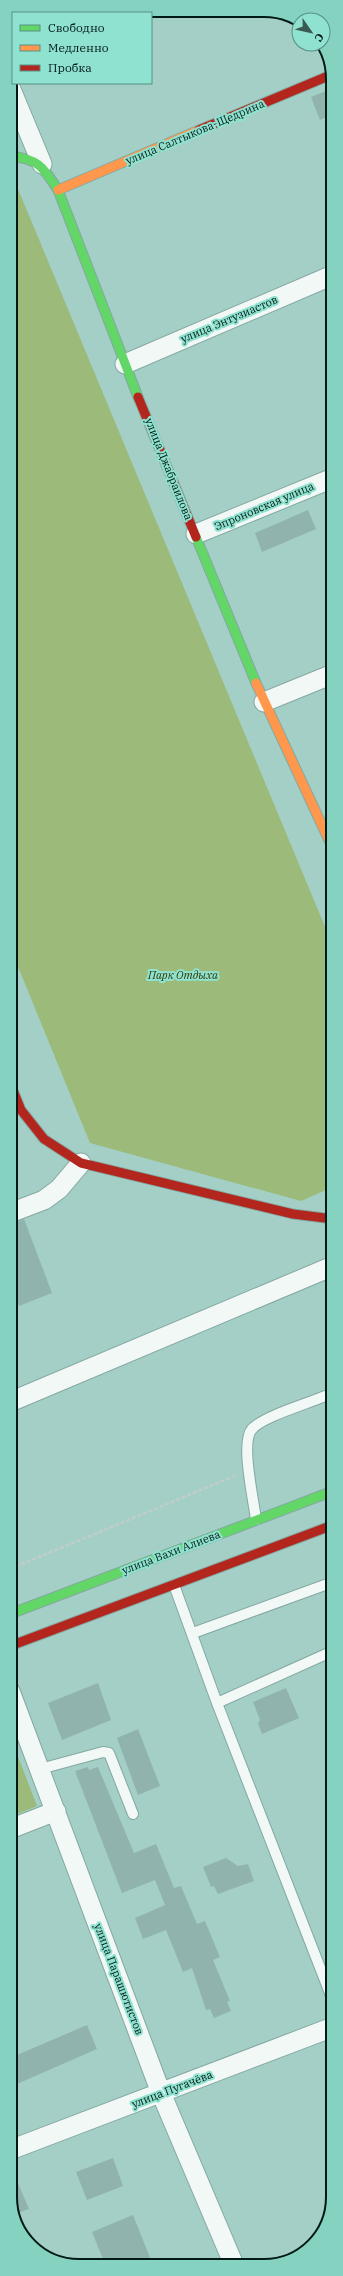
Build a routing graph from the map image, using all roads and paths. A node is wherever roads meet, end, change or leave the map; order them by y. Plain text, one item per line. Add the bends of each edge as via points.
1 (326, 77) edge
2 (17, 104) edge
3 (17, 157) edge
4 (42, 164) junction
5 (58, 190) junction
6 (326, 278) edge
7 (125, 364) junction
8 (326, 481) edge
9 (196, 534) junction
10 (326, 677) edge
11 (264, 702) junction
12 (326, 834) edge
13 (17, 1100) edge
14 (81, 1163) junction
15 (17, 1210) edge
16 (326, 1218) edge
17 (326, 1269) edge
18 (326, 1396) edge
19 (17, 1399) edge
20 (250, 1470) junction
21 (326, 1494) edge
22 (256, 1520) junction
23 (326, 1528) edge
24 (17, 1566) edge
25 (174, 1585) junction
26 (326, 1585) edge
27 (17, 1611) edge
28 (193, 1633) junction
29 (17, 1643) edge
30 (326, 1654) edge
31 (217, 1703) junction
32 (17, 1709) edge
33 (40, 1769) junction
34 (56, 1811) junction
35 (133, 1814) dead end
36 (17, 1825) edge
37 (326, 1983) edge
38 (326, 2030) edge
39 (161, 2093) junction
40 (17, 2147) edge
41 (231, 2259) edge

1 - 5 street, улица Салтыкова-Щедрина
2 - 4 street, улица Джабраилова
3 - 4 street via 29,158
4 - 5 street, улица Джабраилова
5 - 7 street, улица Джабраилова
6 - 7 street, улица Энтузиастов
7 - 9 street, улица Джабраилова
8 - 9 street, Эпроновская улица
9 - 11 street, улица Джабраилова
10 - 11 street
11 - 12 street, улица Джабраилова
13 - 14 street via 21,1110 44,1139
14 - 15 street via 59,1189 44,1200
14 - 16 street via 294,1214
17 - 19 street
18 - 20 lane via 261,1422 252,1430 247,1442
20 - 22 lane
20 - 24 path
21 - 22 street, улица Вахи Алиева
22 - 27 street, улица Вахи Алиева
23 - 25 street
25 - 28 lane
25 - 29 street
26 - 28 lane
28 - 31 lane
30 - 31 lane
31 - 37 lane
32 - 33 street, улица Парашютистов
33 - 34 street, улица Парашютистов
33 - 35 lane via 102,1752 109,1753
34 - 36 street
34 - 39 street, улица Парашютистов
38 - 39 street, улица Пугачёва
39 - 40 street, улица Пугачёва
39 - 41 street, улица Парашютистов

